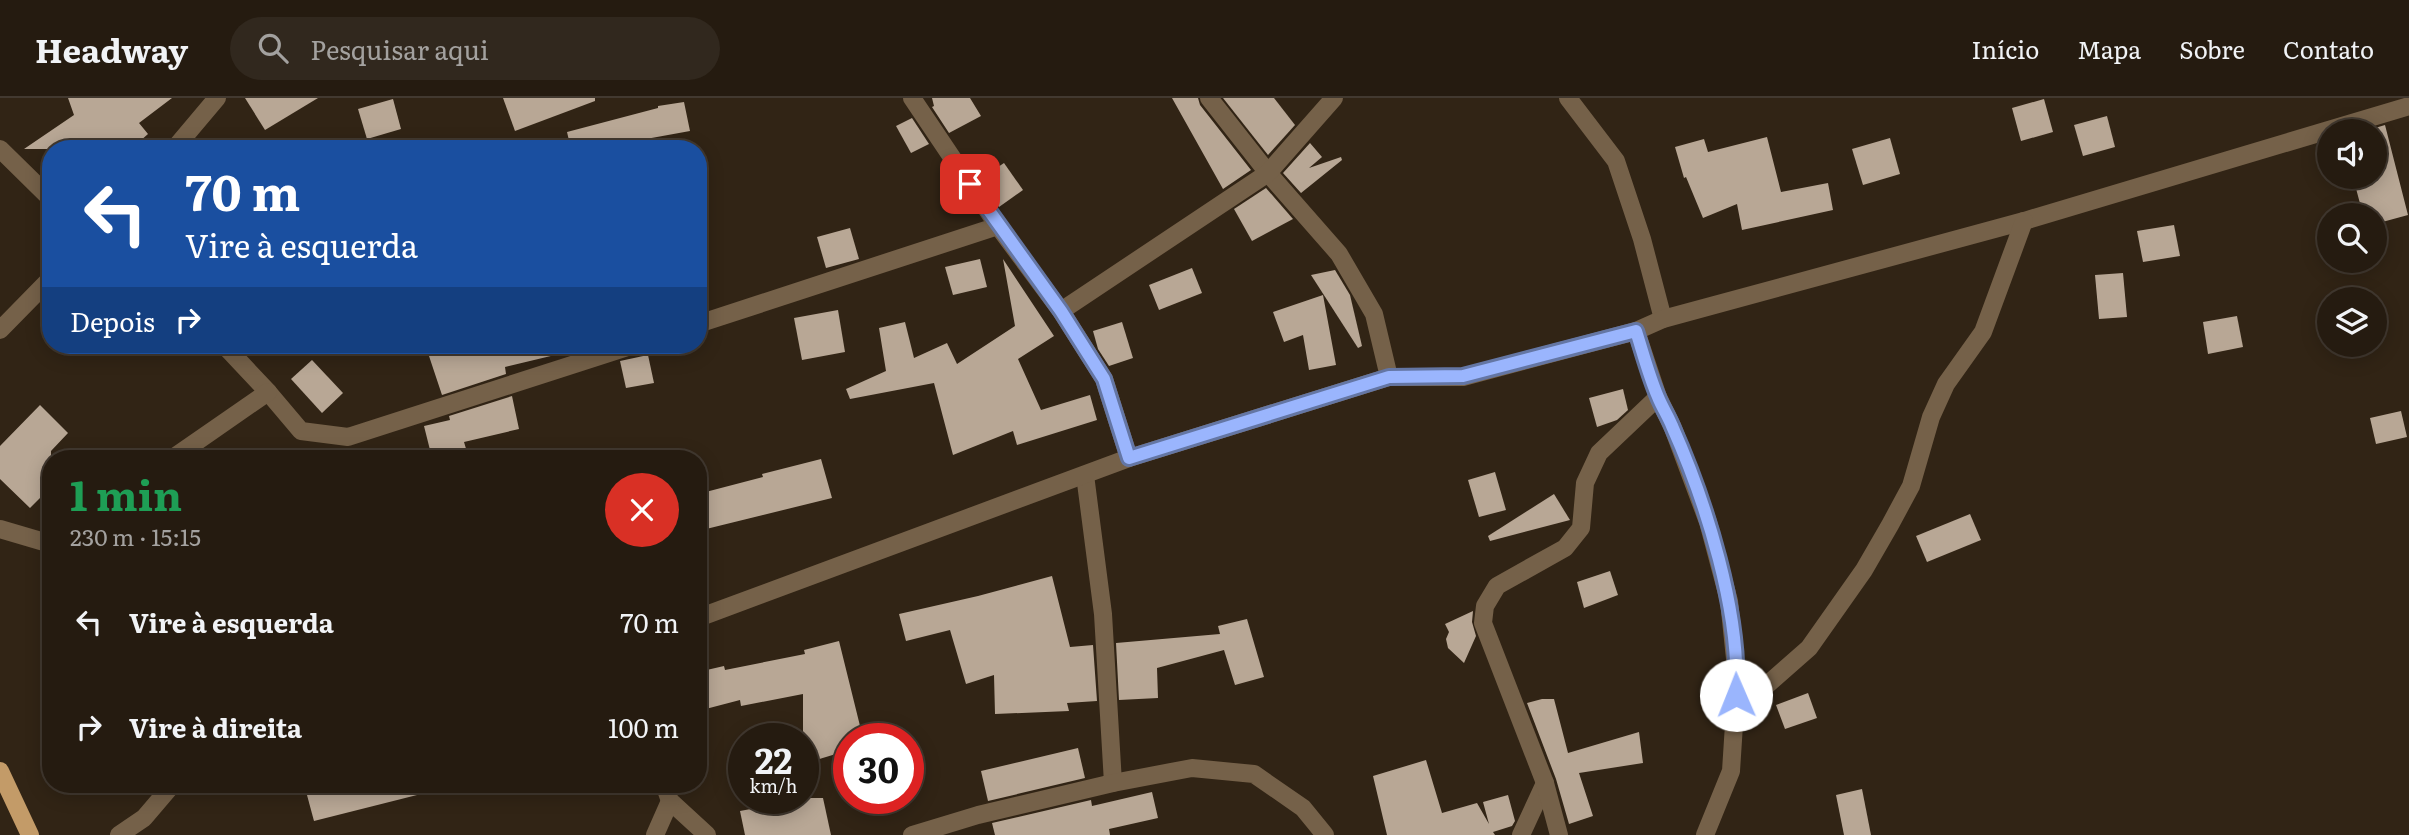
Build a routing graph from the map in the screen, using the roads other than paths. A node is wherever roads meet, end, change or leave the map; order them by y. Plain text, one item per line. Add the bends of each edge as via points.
1 (217, 98) edge
2 (912, 98) edge
3 (1209, 98) edge
4 (1334, 98) edge
5 (1568, 98) edge
6 (2409, 106) edge
7 (182, 140) edge
8 (0, 149) edge
9 (1268, 173) junction
10 (42, 190) edge
11 (2024, 221) junction
12 (998, 226) junction
13 (42, 287) edge
14 (1061, 311) junction
15 (1663, 319) junction
16 (707, 321) edge
17 (0, 330) edge
18 (1636, 331) junction
19 (232, 354) edge
20 (606, 354) edge
21 (1389, 377) junction
22 (268, 392) junction
23 (1658, 397) junction
24 (185, 450) edge
25 (1129, 458) junction
26 (1085, 475) junction
27 (0, 529) edge
28 (42, 541) edge
29 (707, 615) edge
30 (1735, 713) junction
31 (0, 771) edge
32 (1113, 783) junction
33 (1545, 783) junction
34 (165, 793) edge
35 (667, 793) edge
36 (668, 793) edge
37 (30, 835) edge
38 (119, 835) edge
39 (654, 835) edge
40 (707, 835) edge
41 (912, 835) edge
42 (1325, 835) edge
43 (1521, 835) edge
44 (1559, 835) edge
45 (1705, 835) edge

1 - 7 street
2 - 12 street
3 - 9 street
4 - 9 street
5 - 15 street via 1616,161
6 - 11 street
8 - 10 street
9 - 14 street
9 - 21 street via 1339,254 1374,314
11 - 15 street
11 - 30 street via 1983,331 1946,384 1911,486 1884,536 1809,648
12 - 14 street
12 - 16 street
13 - 17 street
14 - 25 street via 1104,379
15 - 18 street
18 - 21 street via 1463,376
18 - 23 street
19 - 22 street
20 - 22 street via 348,437 301,431
21 - 25 street
22 - 24 street
23 - 30 street via 1708,522 1729,601 1737,678
23 - 33 street via 1599,453 1585,483 1581,528 1565,548 1497,586 1485,607 1483,623
25 - 26 street
26 - 29 street
26 - 32 street via 1103,614
27 - 28 street
30 - 45 street via 1731,771
31 - 37 main road
32 - 41 street
32 - 42 street via 1192,768 1254,774 1303,808
33 - 43 street
33 - 44 street
34 - 38 street via 144,818
35 - 39 street
36 - 40 street

